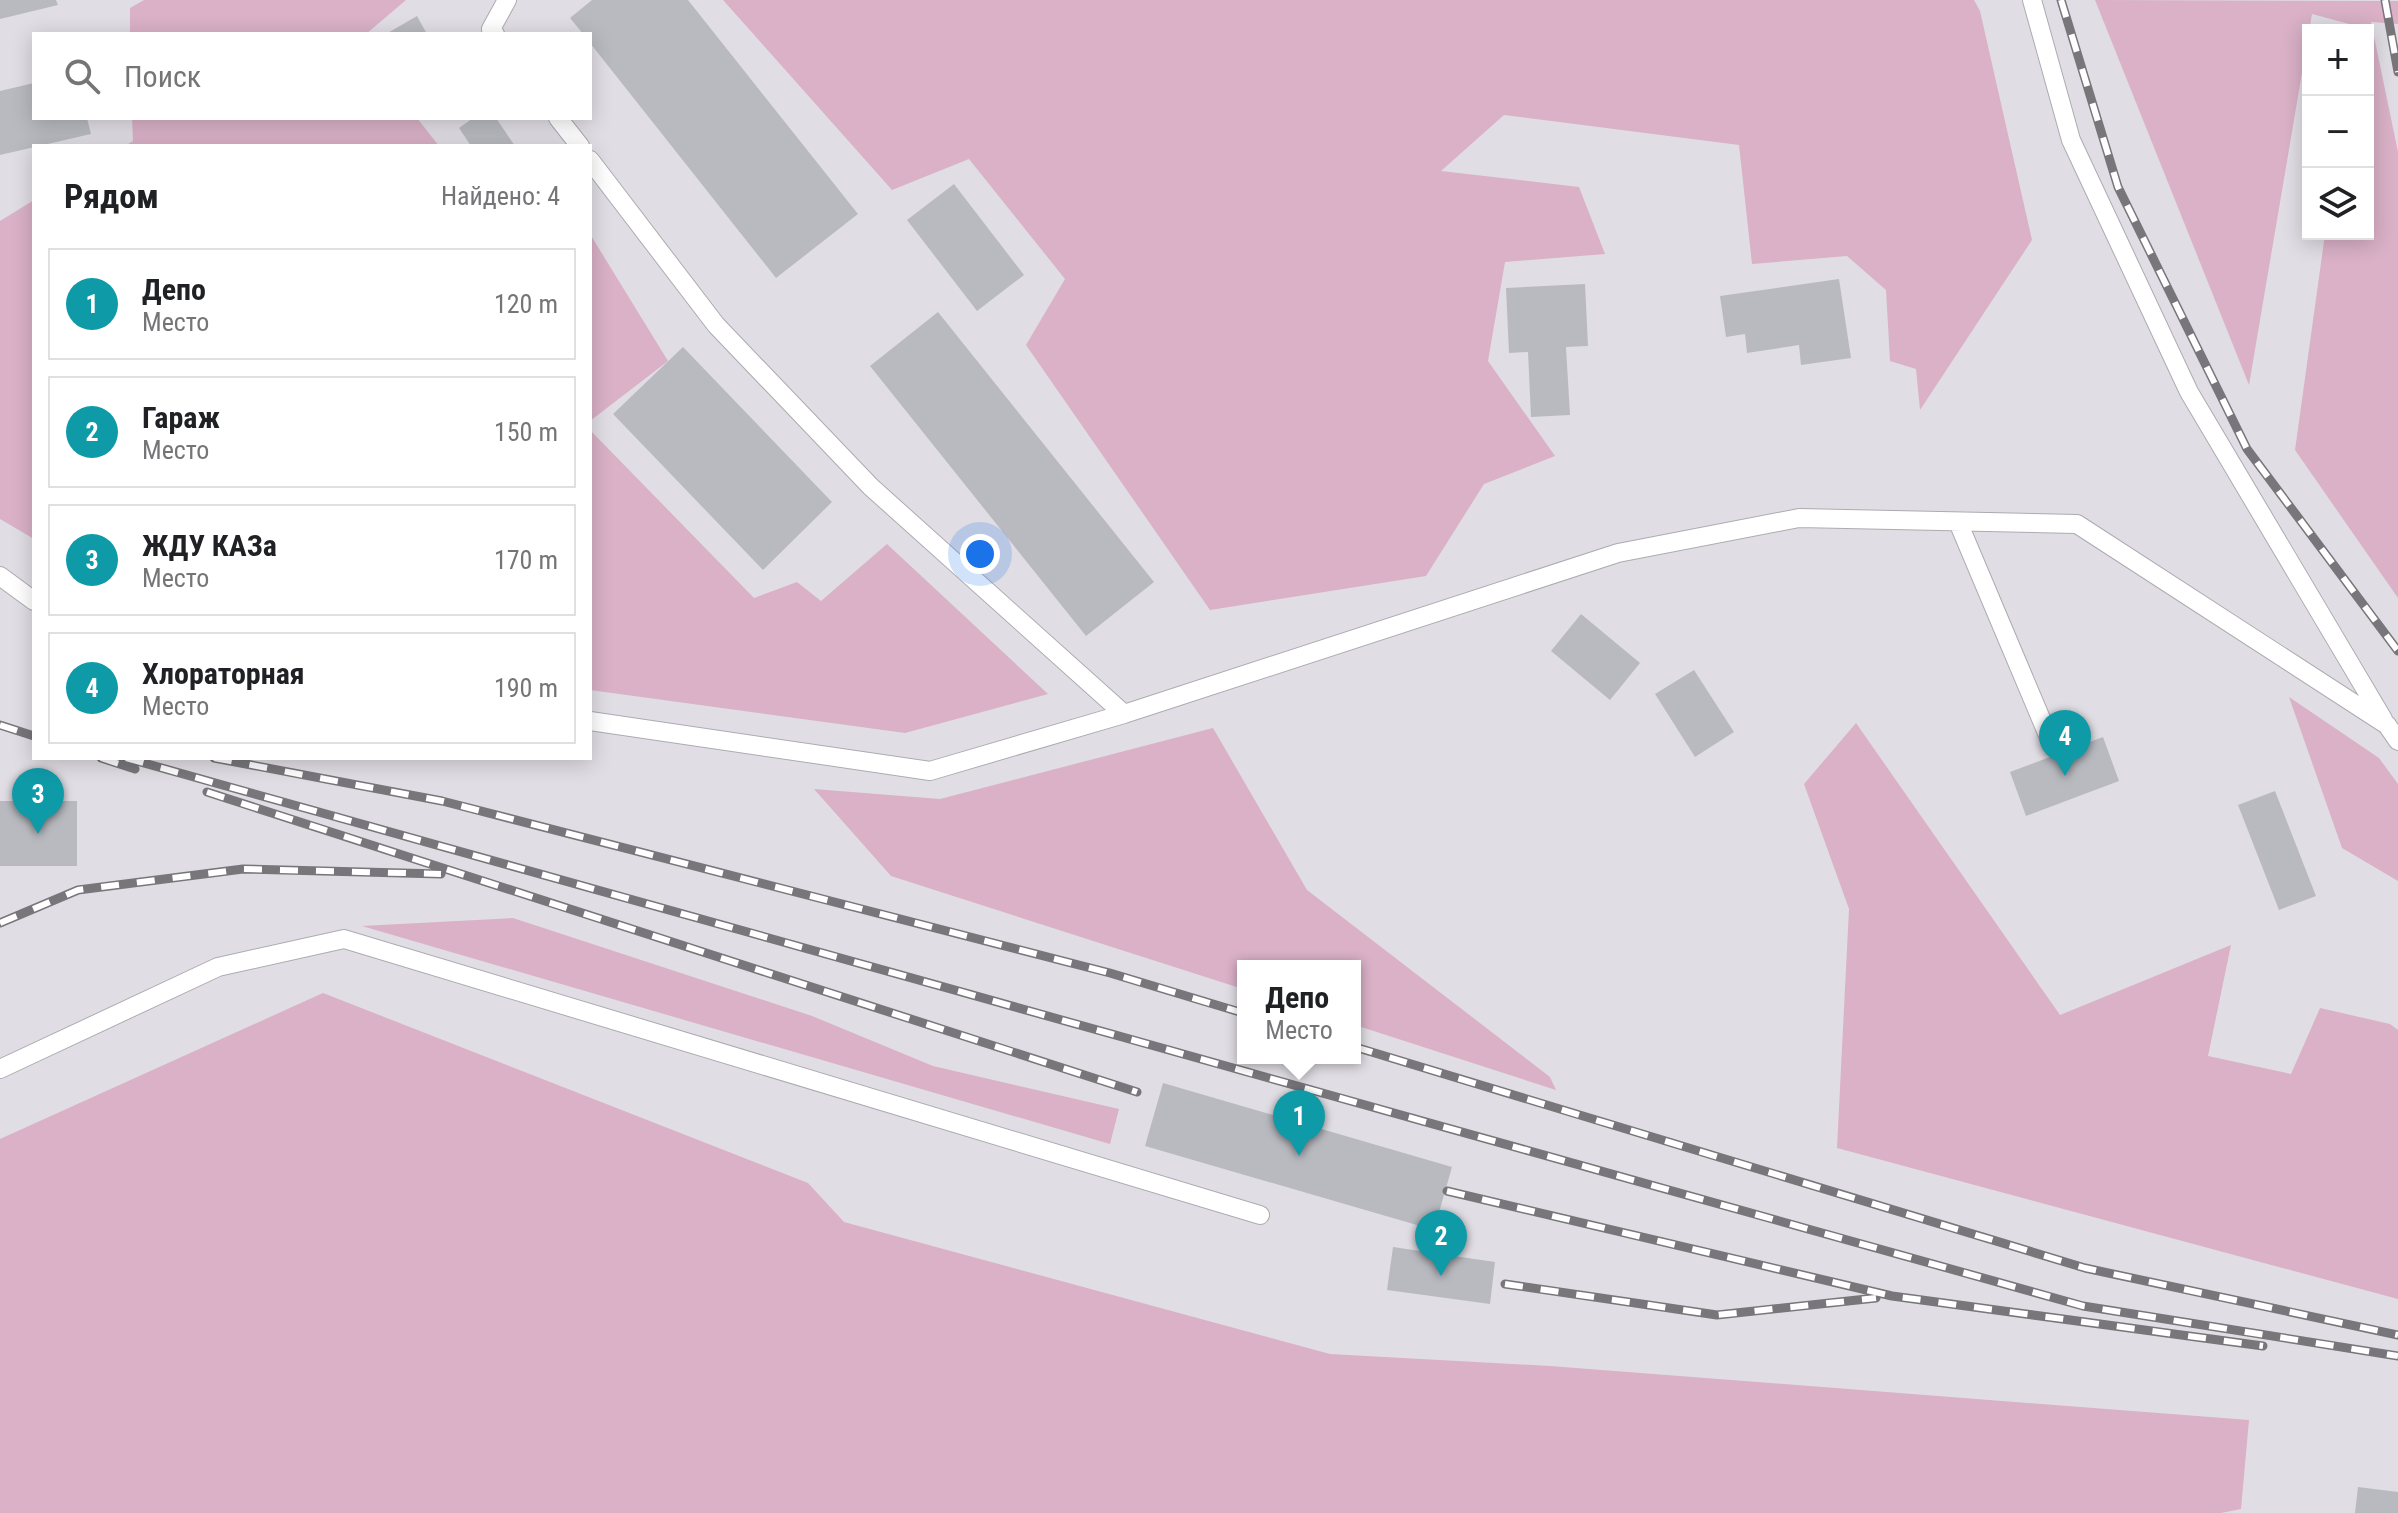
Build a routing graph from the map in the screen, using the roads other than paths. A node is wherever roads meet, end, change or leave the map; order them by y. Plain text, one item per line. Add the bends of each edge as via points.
1 (507, 0) edge
2 (2032, 0) edge
3 (493, 32) edge
4 (560, 120) edge
5 (578, 144) edge
6 (592, 163) edge
7 (1958, 522) junction
8 (0, 576) edge
9 (32, 600) edge
10 (1124, 714) junction
11 (592, 721) edge
12 (2387, 725) junction
13 (2050, 740) dead end
14 (2398, 741) edge
15 (0, 1069) edge
16 (1260, 1215) dead end

1 - 3 lane
2 - 12 lane via 2071,140 2189,392
4 - 5 lane
6 - 10 lane via 716,325 871,487
7 - 10 lane via 1799,518 1618,553
7 - 12 lane via 2077,524
7 - 13 lane
8 - 9 lane
10 - 11 lane via 930,771
12 - 14 lane
15 - 16 lane via 218,967 344,939

